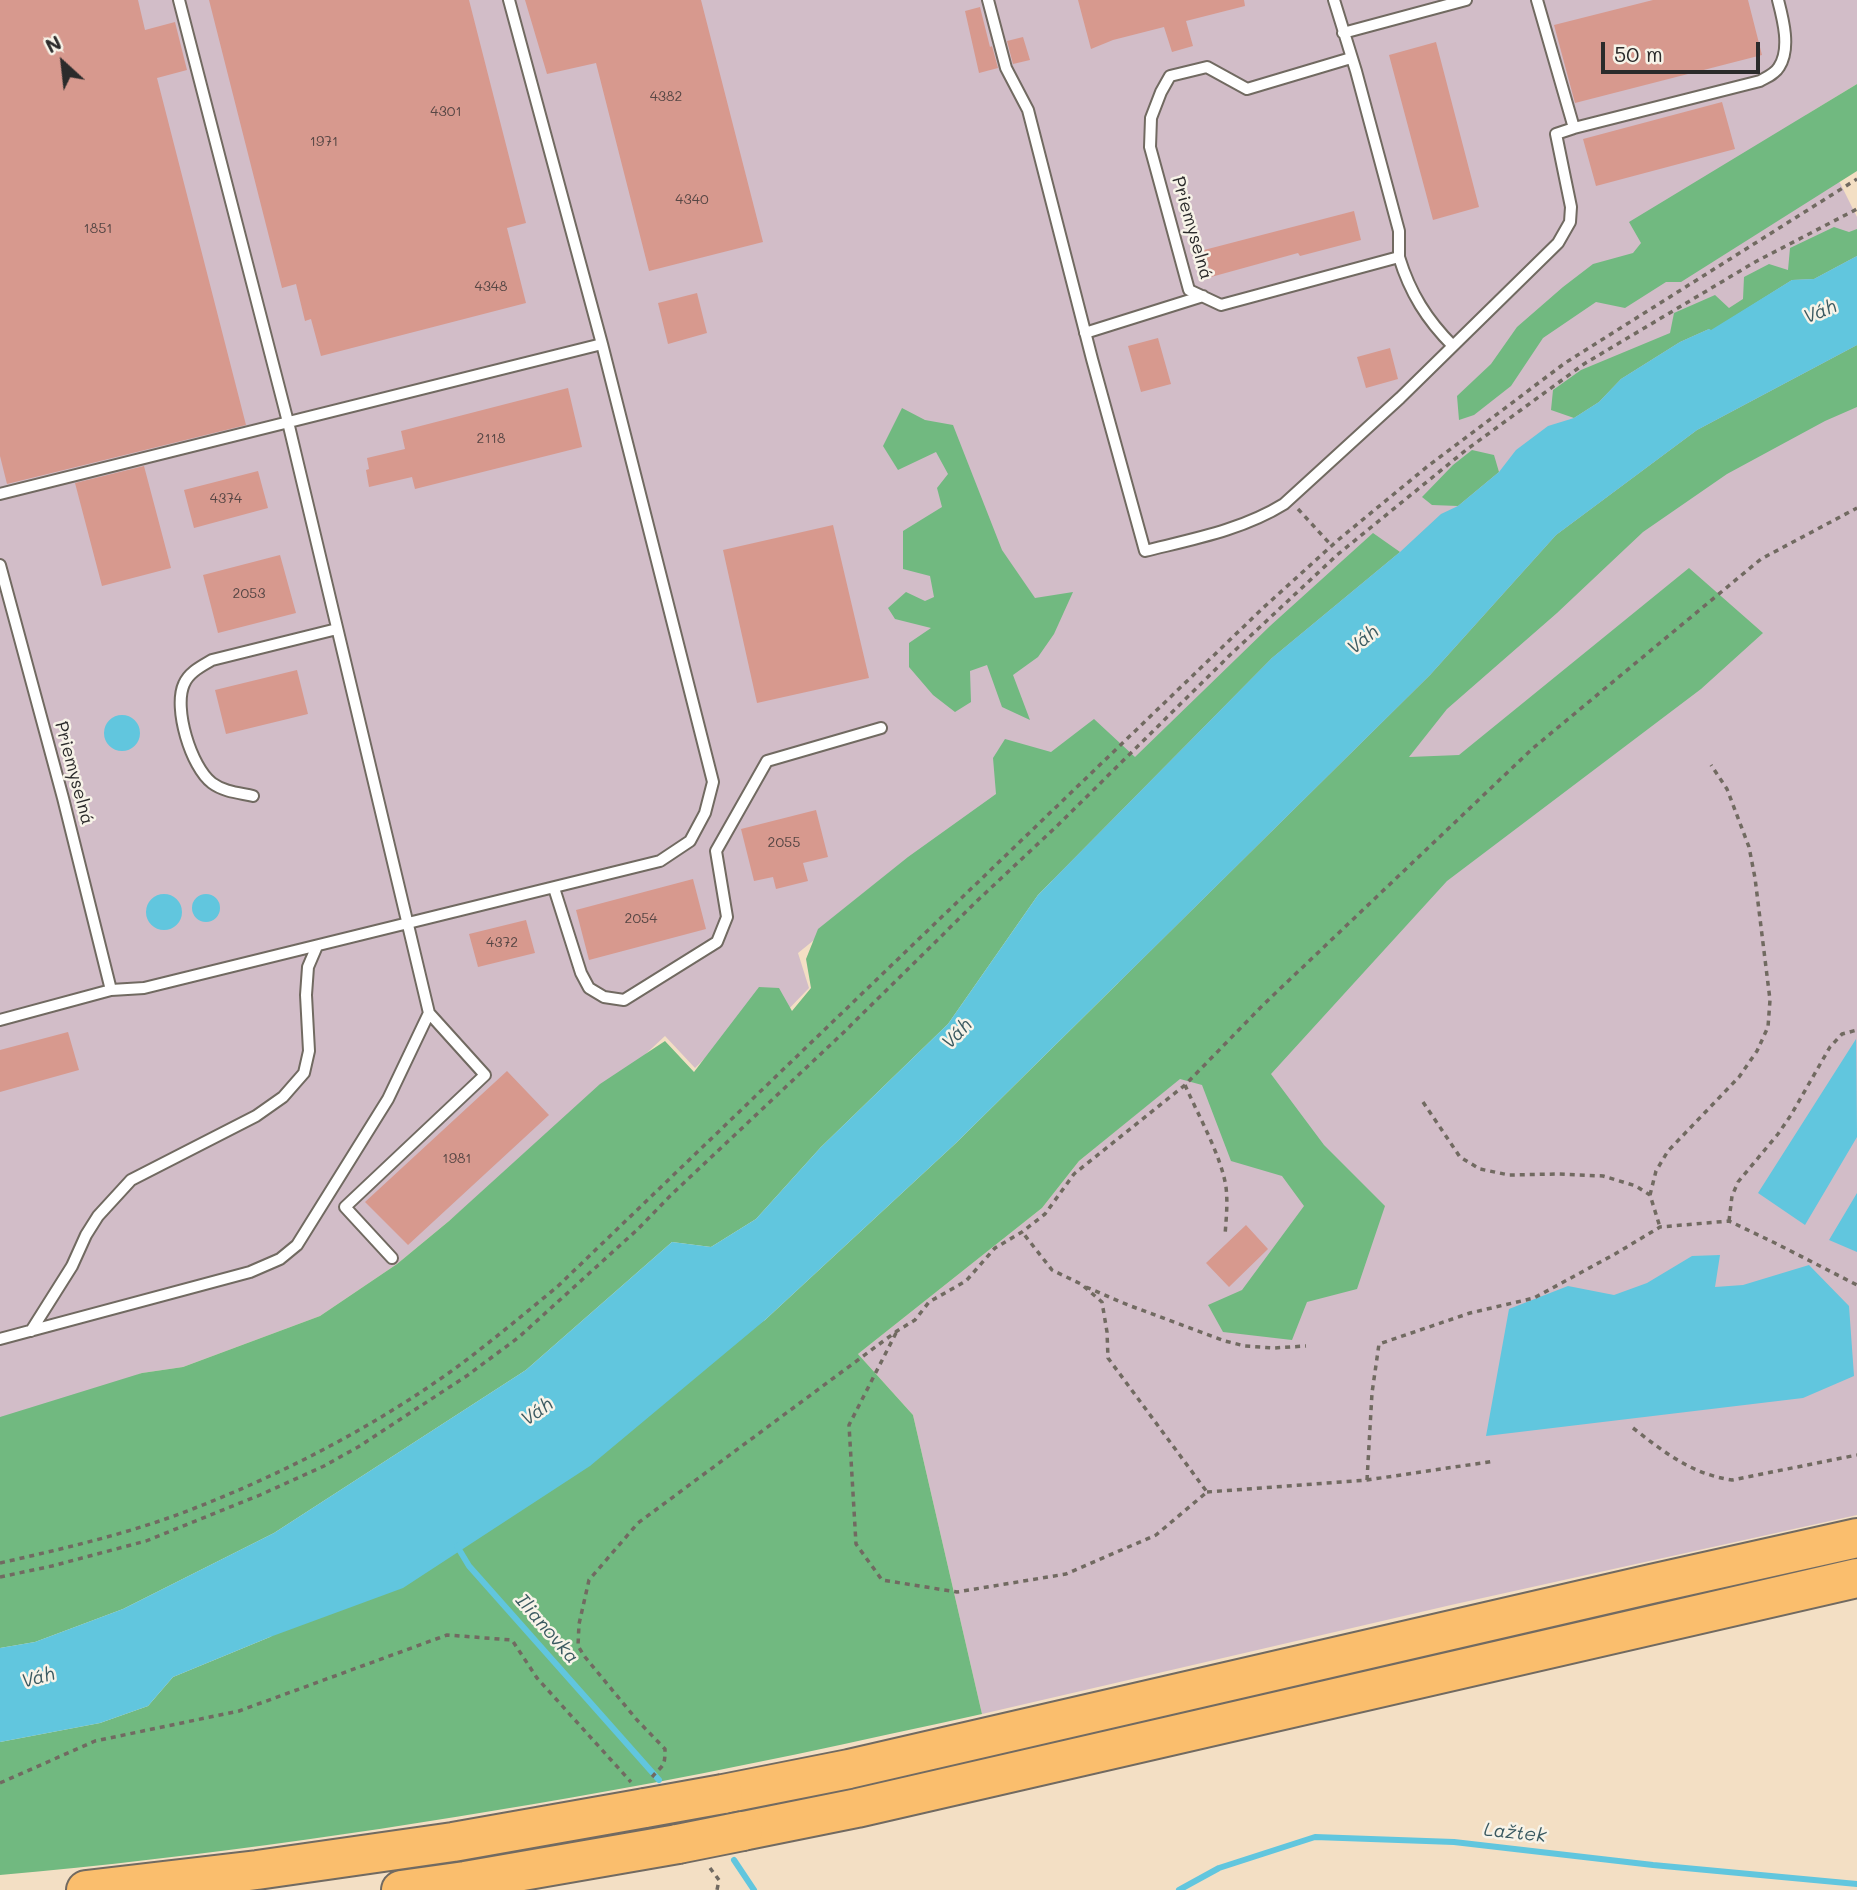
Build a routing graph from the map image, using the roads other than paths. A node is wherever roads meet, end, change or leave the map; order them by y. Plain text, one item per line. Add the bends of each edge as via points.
1 (179, 0) edge
2 (509, 0) edge
3 (988, 0) edge
4 (1334, 0) edge
5 (1466, 0) edge
6 (1537, 0) edge
7 (1778, 0) edge
8 (1343, 33) junction
9 (1351, 58) junction
10 (1574, 128) junction
11 (1399, 257) junction
12 (1203, 296) junction
13 (1085, 333) junction
14 (602, 344) junction
15 (1453, 346) junction
16 (288, 422) junction
17 (0, 494) edge
18 (0, 565) edge
19 (338, 629) junction
20 (881, 728) dead end
21 (253, 796) dead end
22 (554, 888) junction
23 (408, 924) junction
24 (317, 946) junction
25 (111, 990) junction
26 (429, 1013) junction
27 (0, 1020) edge
28 (392, 1258) dead end
29 (31, 1331) junction
30 (0, 1339) edge
31 (1857, 1538) edge
32 (1857, 1577) edge
33 (86, 1890) edge
34 (401, 1890) edge

1 - 16 lane
2 - 14 lane
3 - 13 lane via 1006,68 1028,110
4 - 8 lane
5 - 8 lane
6 - 10 lane
7 - 10 lane via 1785,28 1783,57 1771,75
8 - 9 lane
9 - 11 lane via 1399,231
9 - 12 lane, Priemyselná via 1247,89 1207,67 1170,76 1151,118 1150,147 1189,290
10 - 15 lane via 1556,134 1571,207 1565,232
11 - 12 lane, Priemyselná via 1221,305
11 - 15 lane via 1425,315
12 - 13 lane
13 - 15 lane via 1145,551 1239,527 1270,513
14 - 16 lane
14 - 22 lane via 713,782 705,813 690,841 670,855
16 - 17 lane
16 - 19 lane
18 - 25 lane, Priemyselná
19 - 21 lane via 212,660 185,681 181,718 200,770 230,792
19 - 23 lane
20 - 22 lane via 767,761 716,852 727,917 717,942 624,1000 604,997 589,988 580,973
22 - 23 lane
23 - 24 lane
23 - 26 lane
24 - 25 lane via 144,988
24 - 29 lane via 308,967 309,1051 304,1073 283,1097 256,1116 131,1180 118,1192 97,1216
25 - 27 lane
26 - 28 lane via 485,1075 345,1207
26 - 29 lane via 388,1099 297,1245 280,1259 250,1272
29 - 30 lane
31 - 33 highway, bridge via 863,1766 723,1794 640,1797 453,1843
32 - 34 highway, bridge via 743,1831 692,1853

